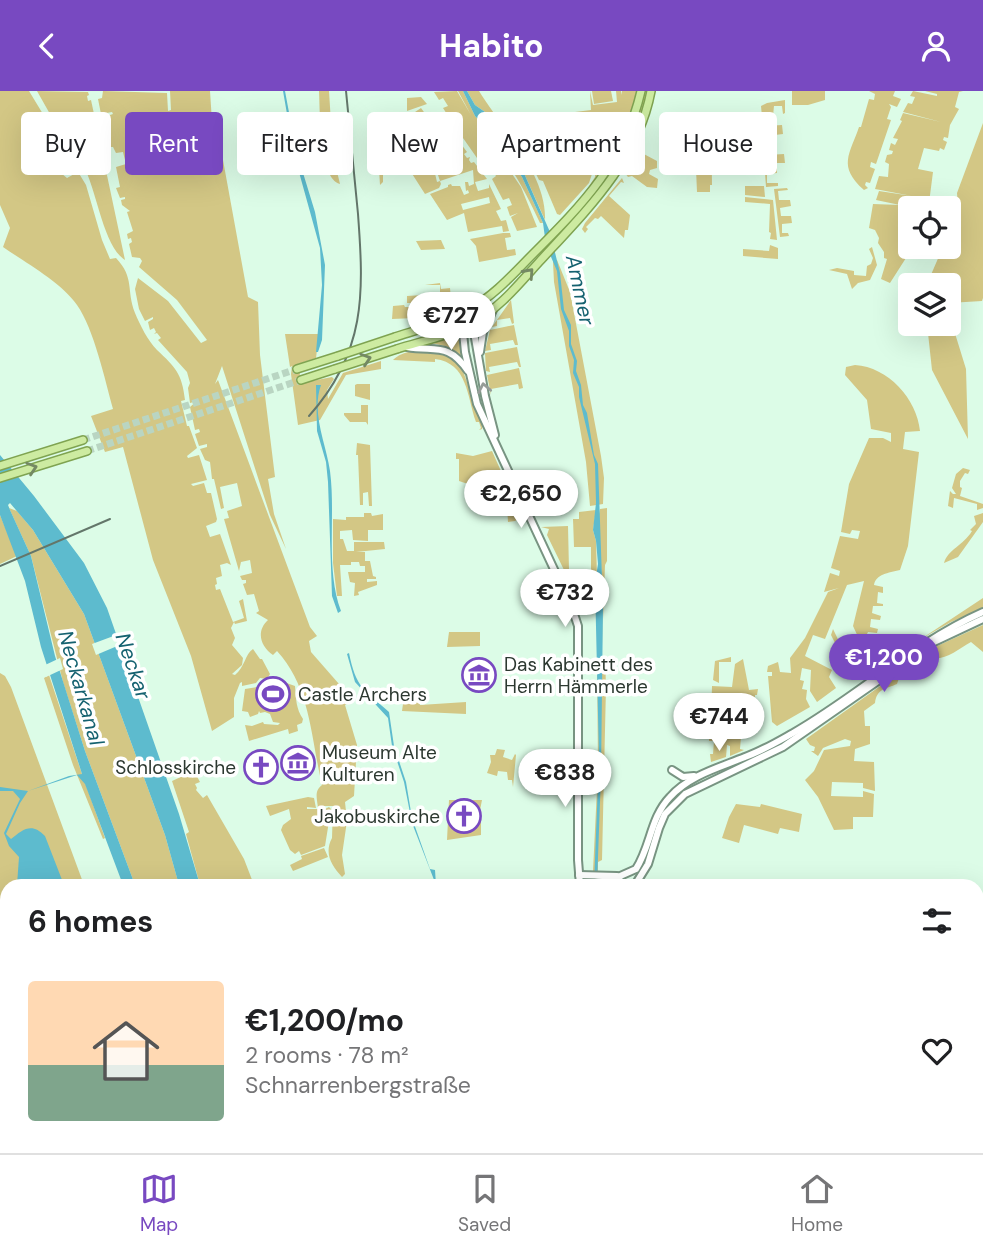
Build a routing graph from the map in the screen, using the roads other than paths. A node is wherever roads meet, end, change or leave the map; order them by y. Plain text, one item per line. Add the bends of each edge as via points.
1 (641, 91) edge
2 (652, 91) edge
3 (470, 309) junction
4 (493, 309) junction
5 (462, 321) junction
6 (472, 323) junction
7 (406, 346) junction
8 (479, 361) junction
9 (297, 369) tunnel mouth
10 (469, 372) junction
11 (301, 380) tunnel mouth
12 (83, 440) tunnel mouth
13 (496, 441) junction
14 (87, 451) tunnel mouth
15 (0, 466) edge
16 (0, 478) edge
17 (983, 612) edge
18 (983, 619) edge
19 (672, 770) dead end
20 (700, 775) junction
21 (679, 788) junction
22 (665, 814) junction
23 (579, 875) junction
24 (617, 876) junction
25 (579, 879) edge
26 (612, 879) edge
27 (619, 879) edge
28 (639, 879) edge
29 (0, 971) edge
30 (0, 985) edge

1 - 3 main road via 629,131 609,169 555,232 497,290
4 -> 2 main road via 594,201 624,160 645,118
3 - 5 main road
3 - 6 street
4 - 6 main road
4 - 8 street
5 - 6 main road
5 - 7 main road via 443,335
5 - 9 main road, bridge
5 - 10 street
6 - 8 street
7 - 10 street via 442,349 457,357
11 -> 7 main road, bridge
13 -> 8 street
10 - 13 street via 477,404
12 - 15 main road
13 - 23 street via 579,631
16 -> 14 main road
17 - 20 street via 933,637 796,732
18 - 22 street via 934,642 784,746 685,794
19 - 20 street via 683,776
20 - 21 street
21 - 22 street
21 - 24 street via 656,817 638,867
22 - 28 street
23 - 24 street
23 - 25 street
24 - 26 street
24 - 27 street
29 - 30 street

